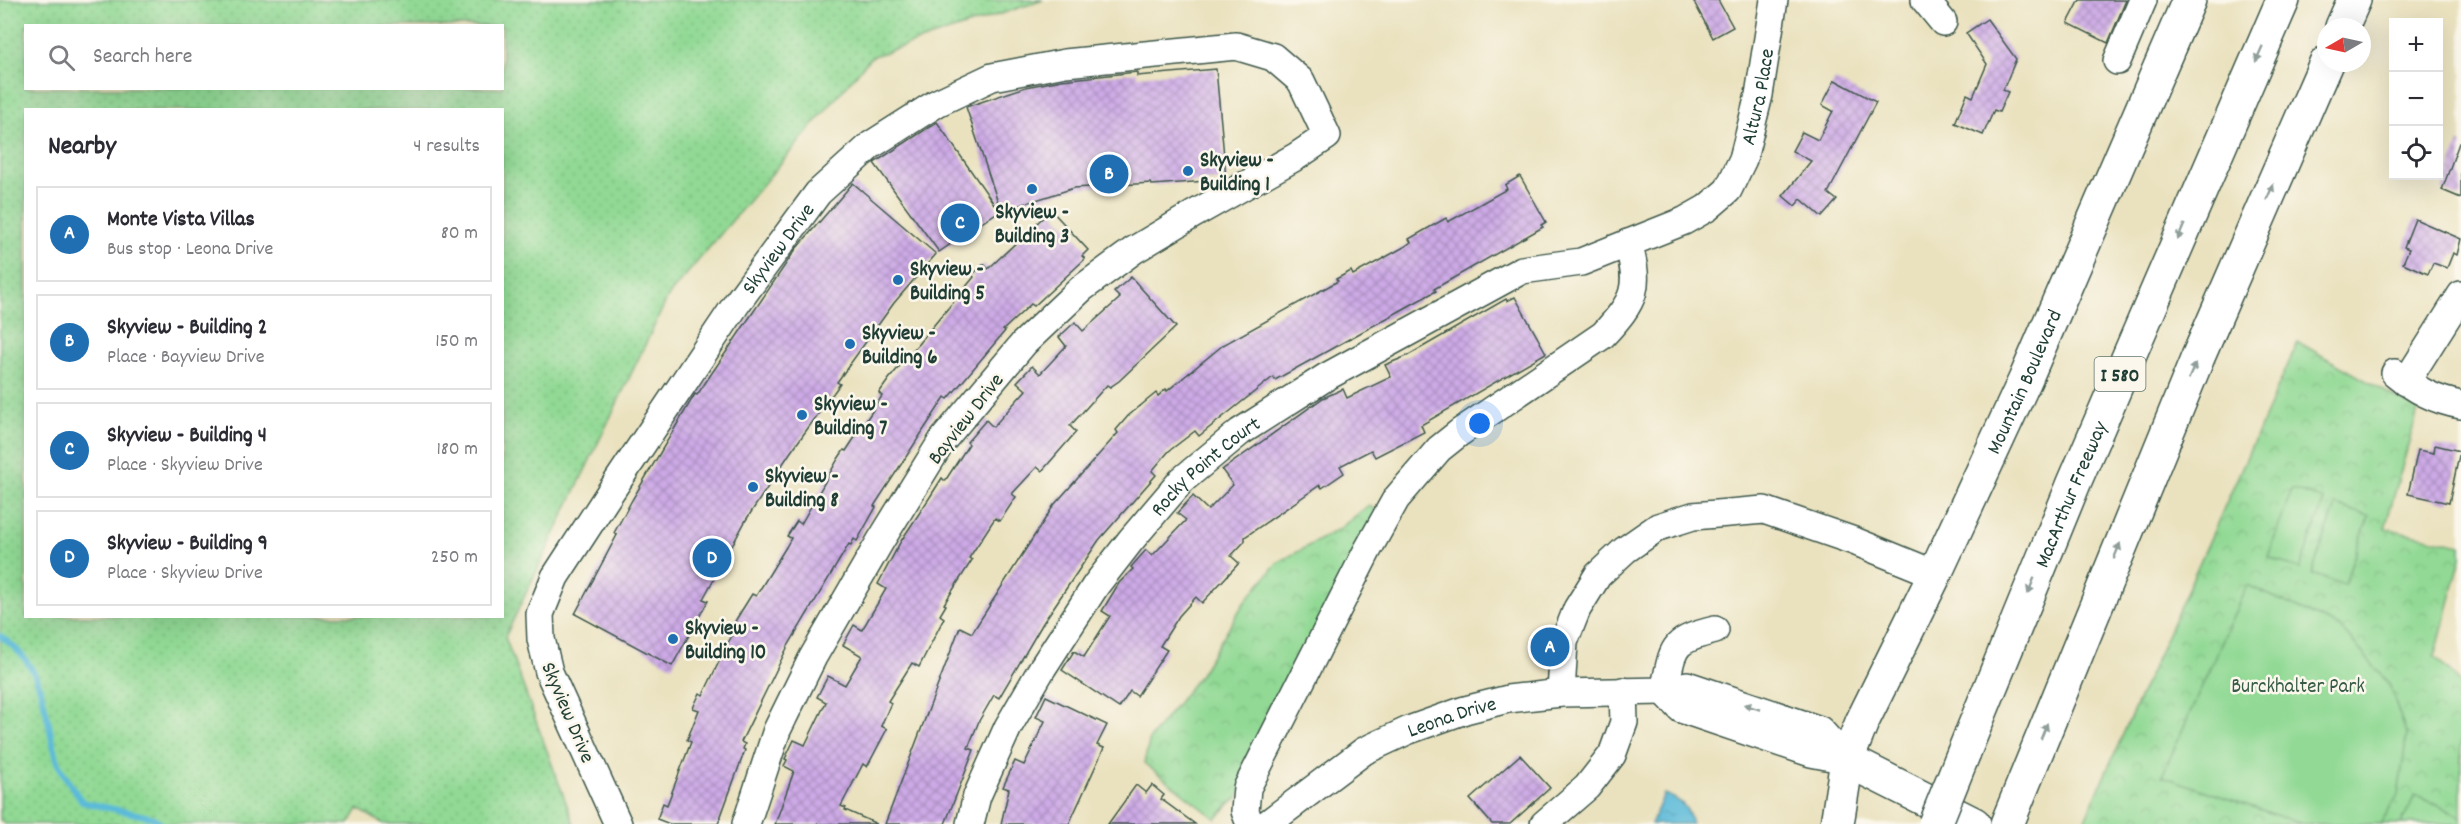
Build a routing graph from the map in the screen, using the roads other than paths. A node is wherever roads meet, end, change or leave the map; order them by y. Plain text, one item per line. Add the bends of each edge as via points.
1 (1774, 0) edge
2 (1925, 0) edge
3 (2143, 0) edge
4 (2189, 0) edge
5 (2283, 0) edge
6 (2354, 0) edge
7 (2346, 18) edge
8 (1943, 22) dead end
9 (2116, 61) dead end
10 (2322, 72) edge
11 (1328, 136) joint
12 (1728, 190) joint
13 (1628, 243) junction
14 (2461, 295) edge
15 (2461, 405) edge
16 (1935, 574) junction
17 (1715, 630) dead end
18 (1623, 691) junction
19 (1664, 691) junction
20 (1561, 693) junction
21 (1847, 760) junction
22 (618, 824) edge
23 (746, 824) edge
24 (970, 824) edge
25 (1250, 824) edge
26 (1266, 824) edge
27 (1544, 824) edge
28 (1837, 824) edge
29 (1935, 824) edge
30 (1974, 824) edge
31 (2007, 824) edge

1 - 12 street, Altura Place via 1759,95 1743,159
2 - 8 street
3 - 9 street
4 - 16 main road, Mountain Boulevard via 2025,380
5 -> 29 main road, MacArthur Freeway / I 580, bridge via 2074,483
6 - 7 main road
31 -> 10 main road via 2198,357
11 - 22 street, Skyview Drive via 1301,81 1273,57 1236,46 1065,63 992,77 937,103 871,145 818,193 737,303 609,494 555,577 540,614 549,672
11 - 23 street, Bayview Drive via 1134,250 1081,289 1024,343 942,441 830,628 777,730
12 - 13 street, Rocky Point Court via 1707,208
13 - 24 street, Rocky Point Court via 1581,262 1522,270 1326,378 1240,432 1182,480 1096,585 1043,667 1008,727 977,796
13 - 25 street via 1636,288 1620,317 1604,335 1459,433 1439,449 1396,499 1247,788 1245,811
14 - 15 street via 2400,377 2439,401
16 - 20 street via 1764,510 1684,519 1659,527 1598,575 1577,609 1564,642
16 - 21 main road, Mountain Boulevard
17 - 19 street via 1682,640 1673,652
18 - 19 street, Leona Drive
18 - 20 street, Leona Drive
18 - 27 street via 1624,722 1612,755 1587,787
19 - 21 street via 1681,709 1810,753
20 - 26 street, Leona Drive via 1508,699 1409,730 1364,751
21 - 28 main road, Mountain Boulevard
21 - 30 main road

